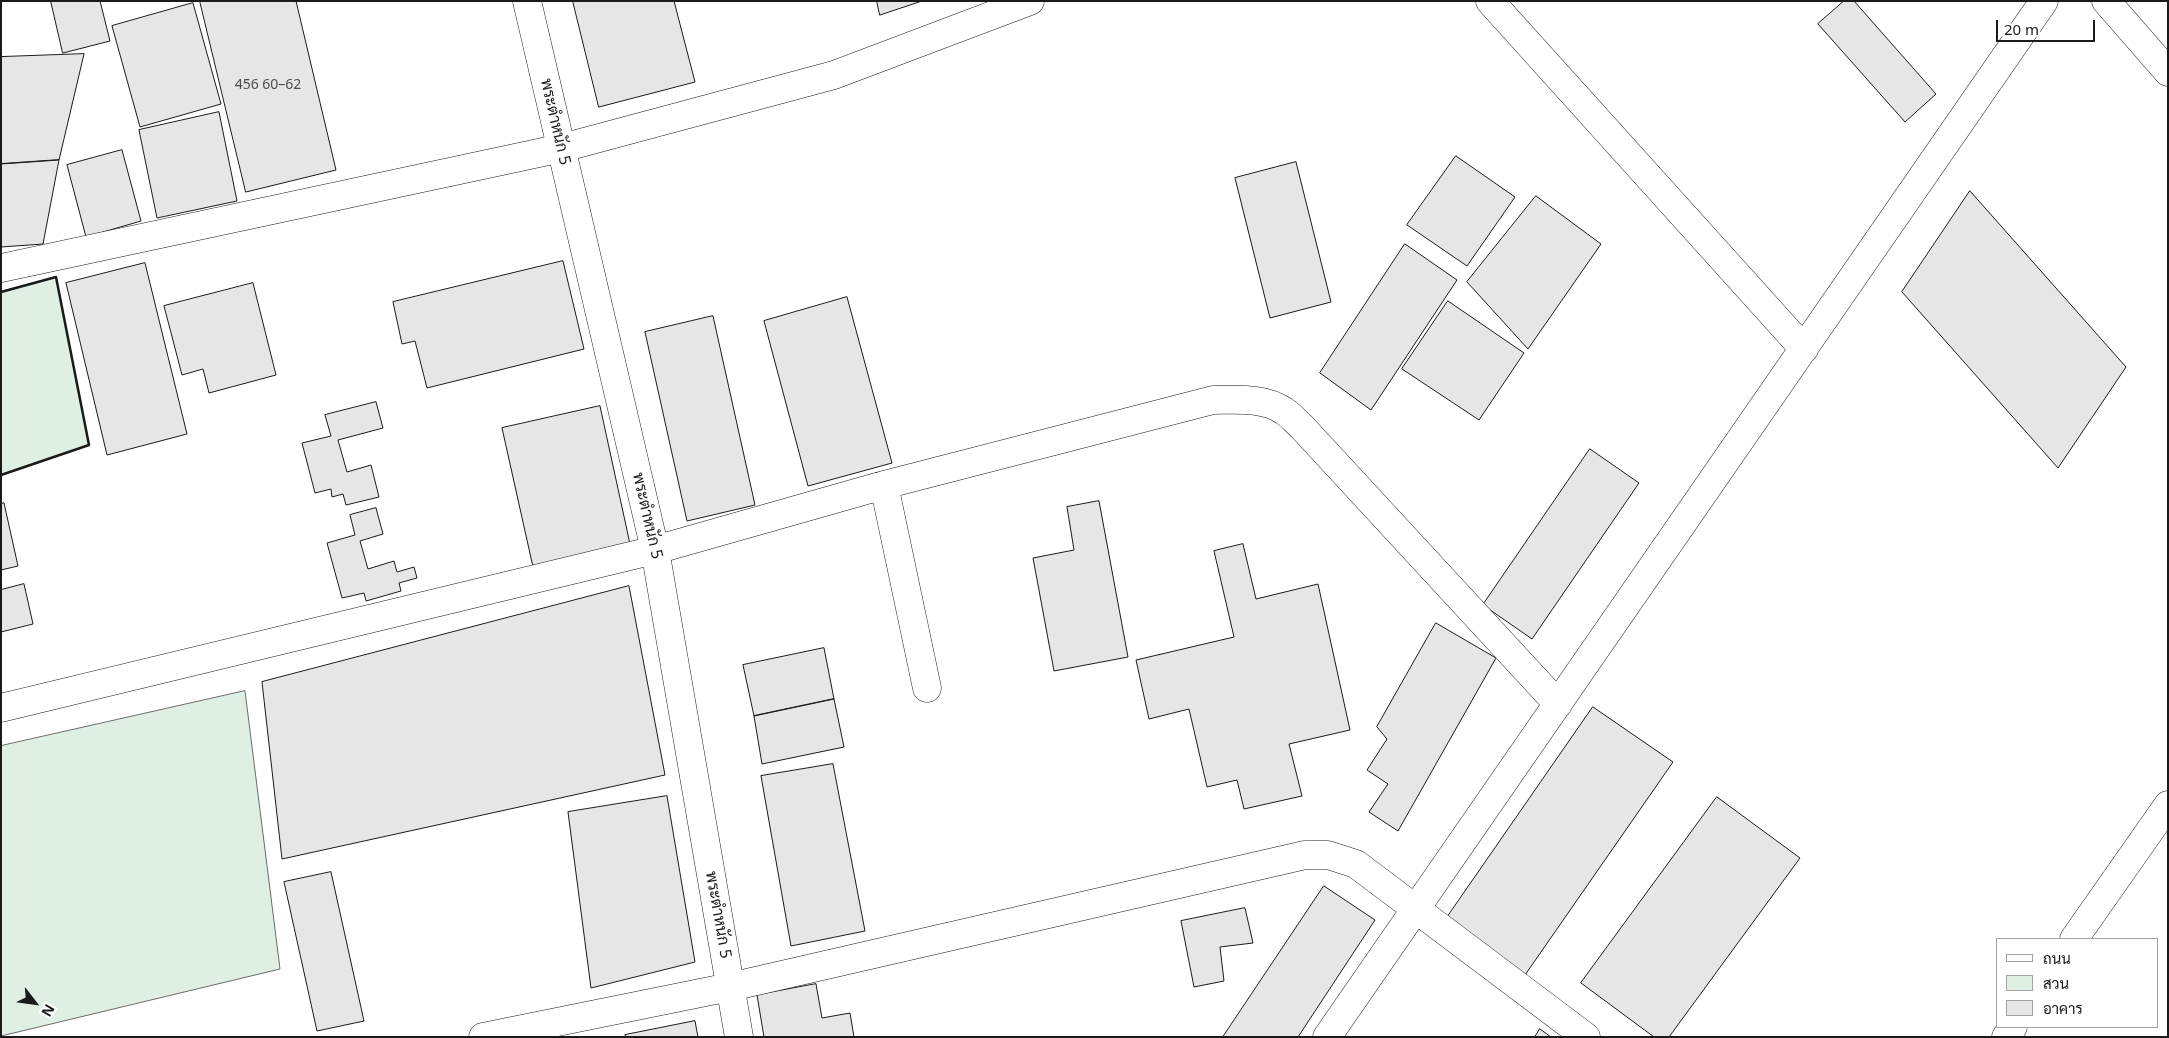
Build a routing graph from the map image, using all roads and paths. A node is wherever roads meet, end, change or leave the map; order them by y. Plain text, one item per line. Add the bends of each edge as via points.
1 (527, 1) edge
2 (1030, 1) edge
3 (1490, 1) edge
4 (2044, 1) edge
5 (2106, 1) edge
6 (2168, 72) edge
7 (562, 148) junction
8 (1, 268) edge
9 (1804, 349) junction
10 (884, 486) junction
11 (655, 550) junction
12 (927, 688) dead end
13 (1558, 704) junction
14 (1, 708) edge
15 (2168, 805) edge
16 (1417, 908) junction
17 (2075, 938) edge
18 (730, 987) junction
19 (483, 1037) edge
20 (739, 1037) edge
21 (1327, 1037) edge
22 (1586, 1037) edge

1 - 7 street, พระตำหนัก 5
2 - 7 street via 834,75
3 - 9 street
4 - 9 street
5 - 6 street
7 - 8 street
7 - 11 street, พระตำหนัก 5
9 - 13 street
10 - 11 street
10 - 12 street
10 - 13 street via 1213,400 1259,401 1283,410 1302,427
11 - 14 street
11 - 18 street, พระตำหนัก 5
13 - 16 street
15 - 17 street
16 - 18 street via 1356,864 1328,855 1305,855
16 - 21 street
16 - 22 street
18 - 19 street
18 - 20 street, พระตำหนัก 5

